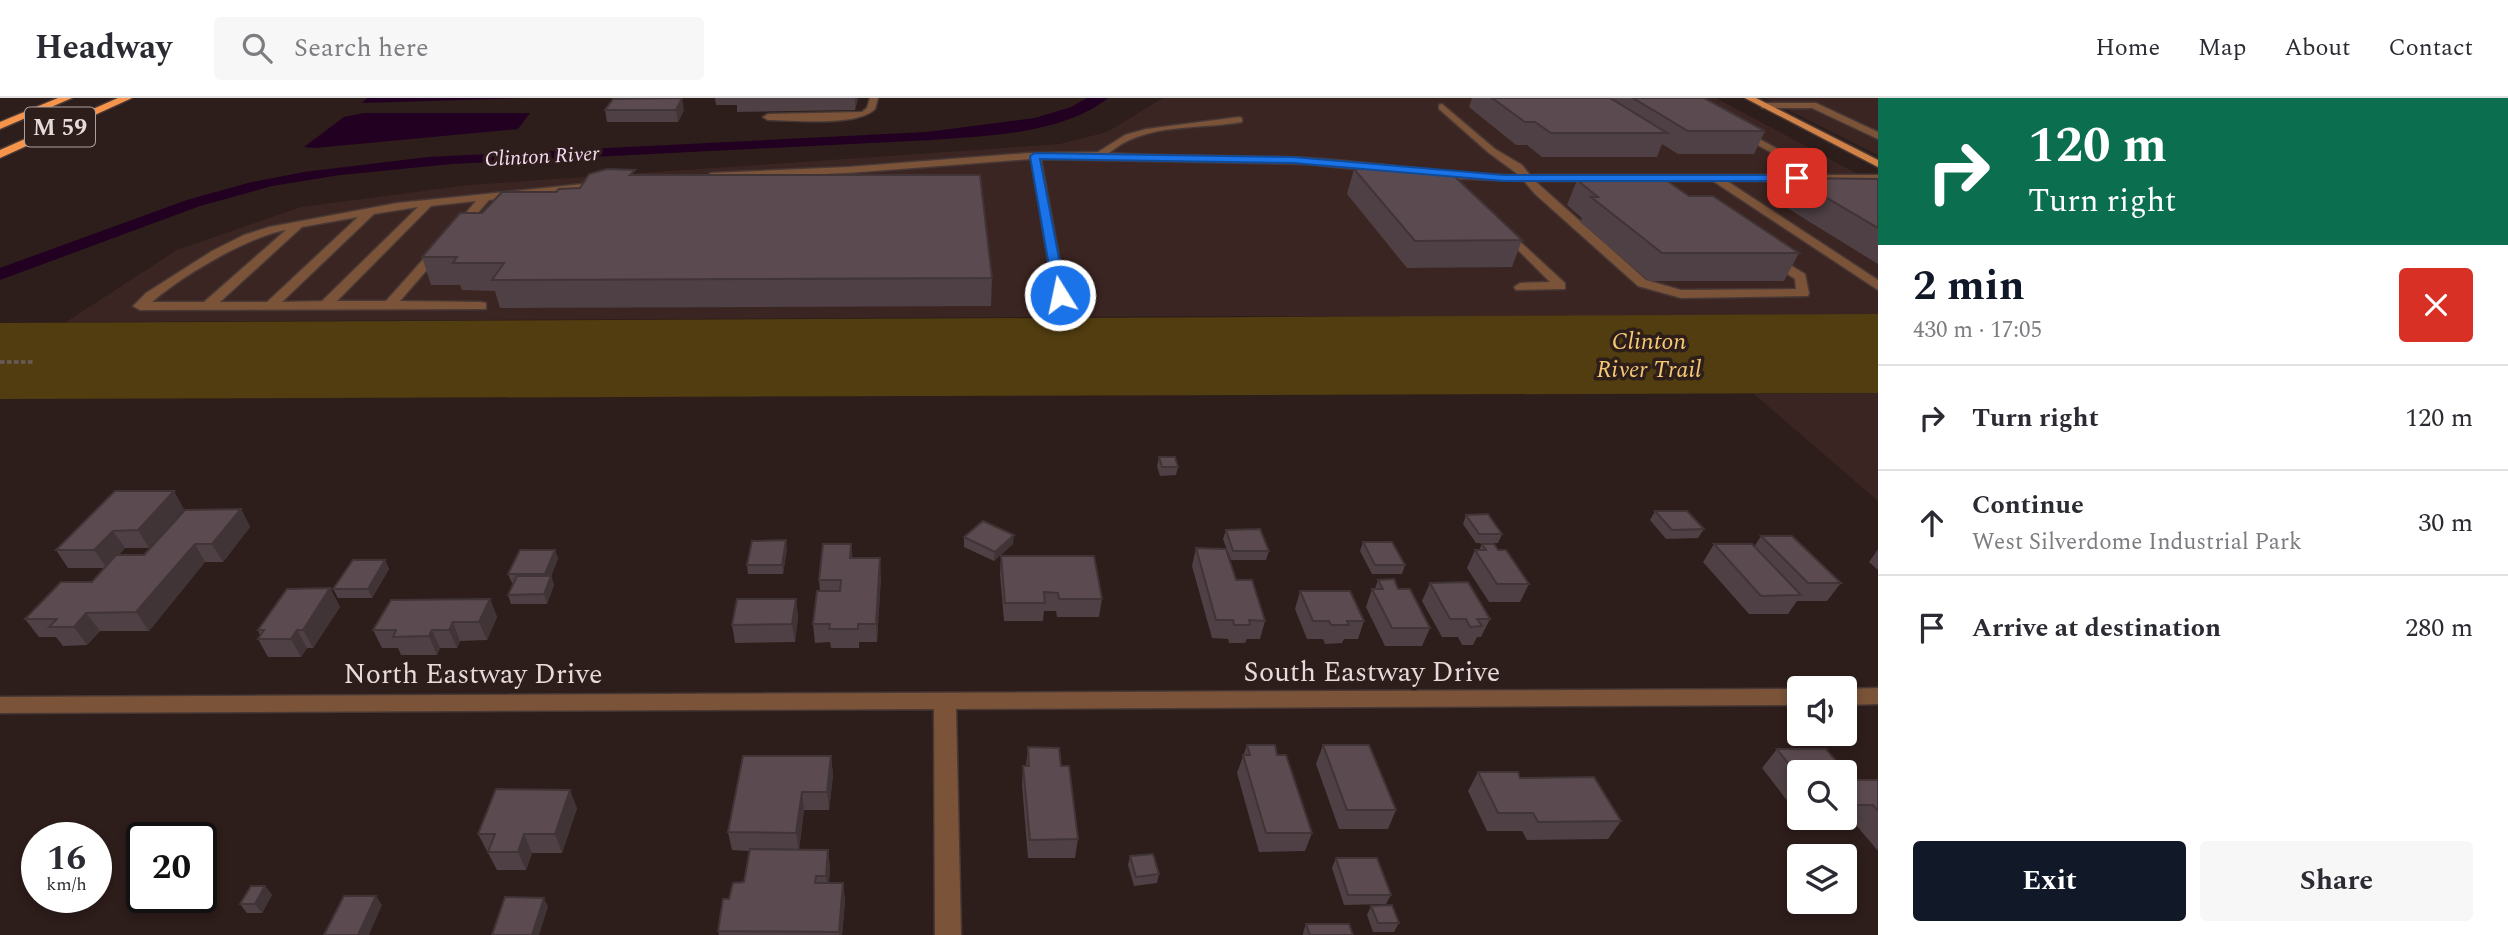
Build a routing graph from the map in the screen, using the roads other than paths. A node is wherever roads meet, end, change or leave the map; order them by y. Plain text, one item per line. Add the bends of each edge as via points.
1 (67, 98) edge
2 (134, 98) edge
3 (874, 98) edge
4 (1749, 98) edge
5 (124, 99) edge
6 (1765, 106) junction
7 (1442, 107) dead end
8 (768, 117) dead end
9 (1239, 120) dead end
10 (0, 125) edge
11 (1732, 127) edge
12 (1878, 136) edge
13 (0, 154) edge
14 (1100, 155) junction
15 (1035, 156) junction
16 (1878, 164) edge
17 (694, 177) edge
18 (1463, 177) junction
19 (1527, 178) junction
20 (1651, 178) junction
21 (1714, 178) junction
22 (1825, 178) junction
23 (1878, 178) edge
24 (615, 184) edge
25 (1469, 189) edge
26 (1669, 191) edge
27 (486, 197) junction
28 (429, 202) junction
29 (370, 211) junction
30 (1494, 220) edge
31 (299, 224) junction
32 (1755, 247) edge
33 (1878, 286) edge
34 (1520, 287) dead end
35 (1060, 295) dead end
36 (390, 305) junction
37 (270, 306) junction
38 (325, 306) junction
39 (481, 306) dead end
40 (206, 307) junction
41 (1857, 696) edge
42 (1878, 696) edge
43 (1787, 697) edge
44 (946, 701) junction
45 (0, 705) edge
46 (948, 935) edge

1 - 10 highway, M 59
2 - 5 highway
3 - 8 street via 871,109 855,116
4 - 6 main road
5 - 13 highway, M 59
6 - 12 street via 1813,105
6 - 16 main road
7 - 19 street
9 - 14 street via 1136,134
11 - 22 street
14 - 15 street
14 - 18 street via 1307,161
15 - 17 street
15 - 35 street
18 - 19 street
18 - 25 street
19 - 20 street
19 - 32 street via 1642,283 1681,294 1803,293 1801,277
20 - 21 street
20 - 26 street
21 - 22 street
21 - 33 street
22 - 23 street
24 - 27 street
27 - 28 street
27 - 36 street
28 - 29 street
28 - 38 street
29 - 31 street
29 - 37 street
30 - 34 street via 1561,286
31 - 40 street
31 - 40 street via 248,237 140,306
36 - 38 street
36 - 39 street
37 - 38 street
37 - 40 street
41 - 42 street
43 - 44 street, South Eastway Drive
44 - 45 street, North Eastway Drive
44 - 46 street

